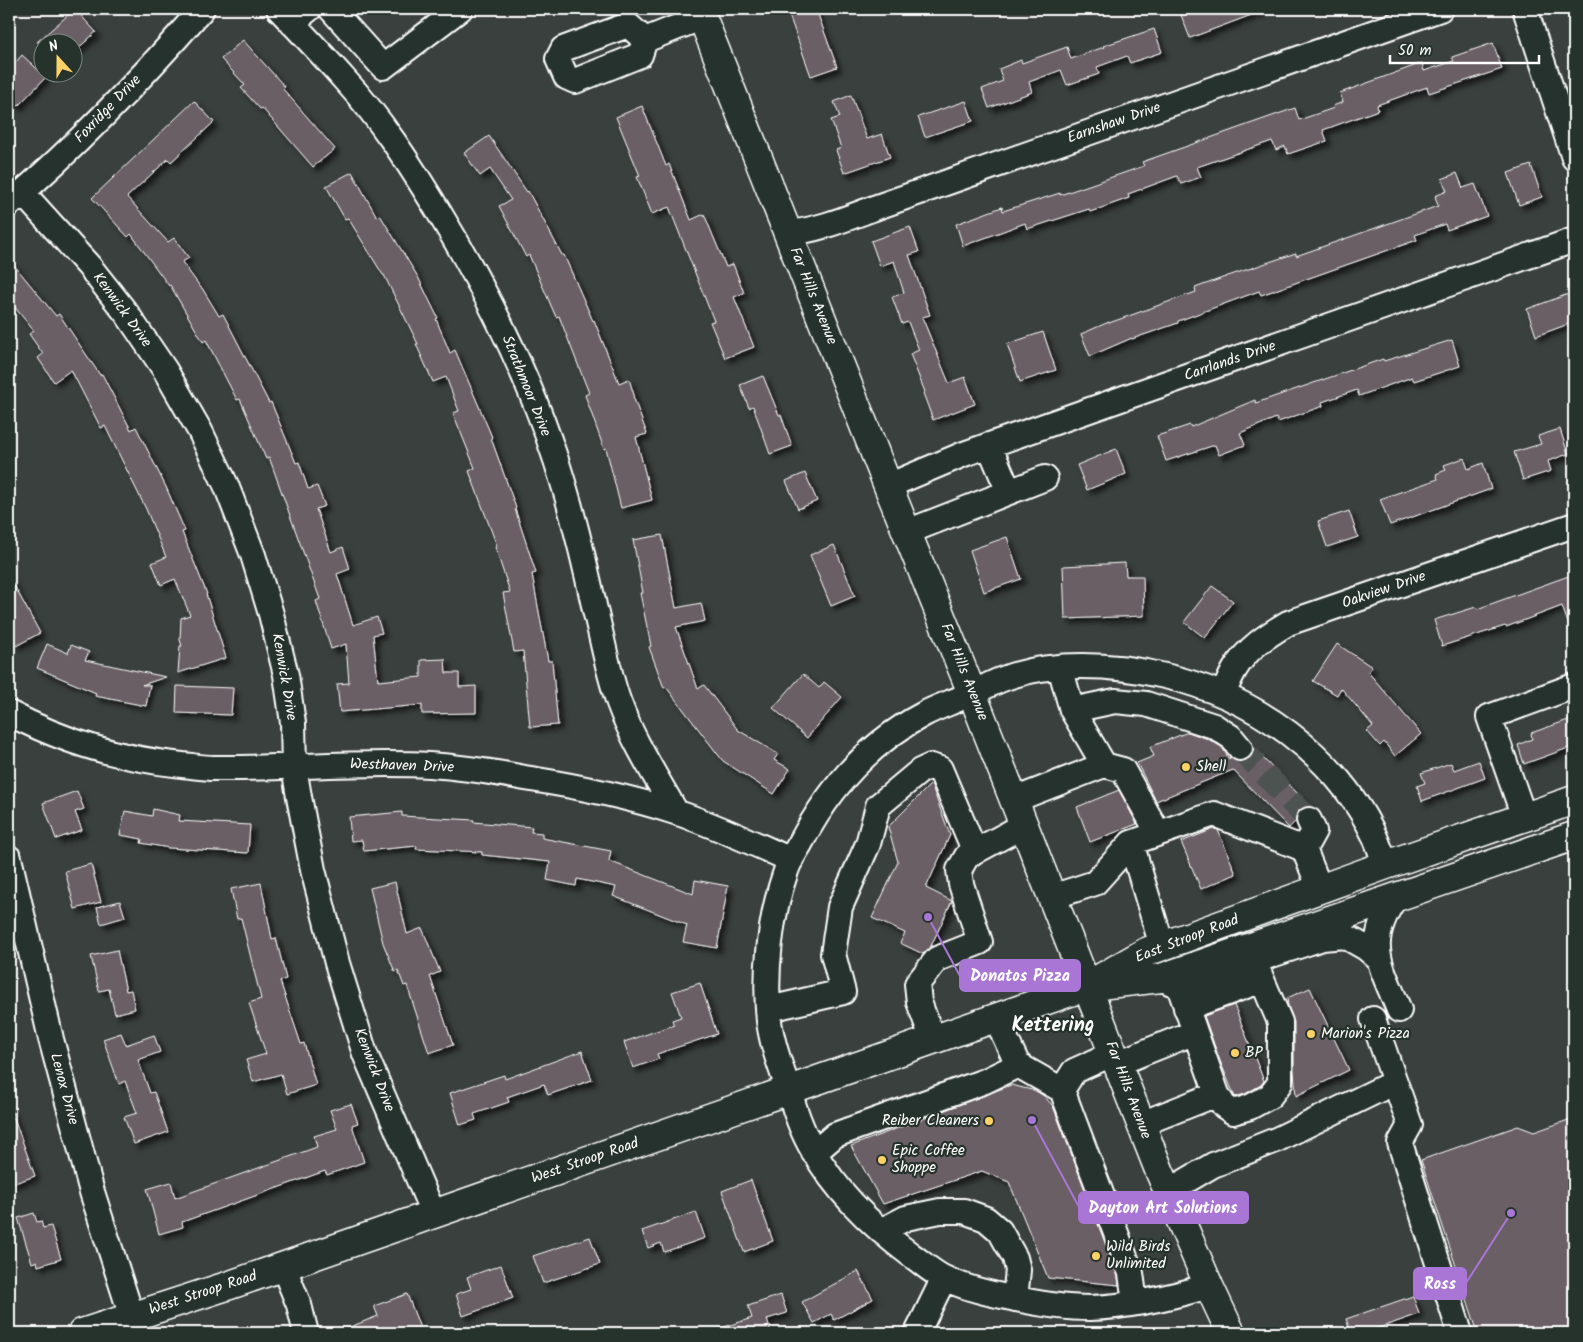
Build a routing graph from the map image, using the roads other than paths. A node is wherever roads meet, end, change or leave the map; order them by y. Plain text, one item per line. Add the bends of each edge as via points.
1 (202, 9) edge
2 (331, 9) edge
3 (460, 9) edge
4 (1440, 9) edge
5 (1525, 9) edge
6 (701, 13) edge
7 (293, 14) edge
8 (645, 40) dead end
9 (1574, 158) edge
10 (15, 198) edge
11 (788, 233) junction
12 (1574, 240) edge
13 (989, 445) junction
14 (1044, 478) dead end
15 (888, 486) junction
16 (1009, 492) junction
17 (1574, 525) edge
18 (907, 532) junction
19 (1060, 667) junction
20 (1574, 686) edge
21 (972, 693) junction
22 (1223, 694) junction
23 (1072, 710) junction
24 (9, 712) edge
25 (1240, 748) tunnel mouth
26 (1104, 765) junction
27 (294, 767) junction
28 (1014, 800) junction
29 (1574, 800) edge
30 (1574, 806) edge
31 (676, 812) junction
32 (1535, 814) junction
33 (1309, 820) dead end
34 (1024, 825) junction
35 (1158, 833) junction
36 (1574, 836) edge
37 (1131, 843) junction
38 (1304, 849) junction
39 (975, 852) junction
40 (9, 858) edge
41 (791, 860) junction
42 (1386, 865) junction
43 (1320, 889) junction
44 (1052, 897) junction
45 (1395, 898) junction
46 (1162, 946) junction
47 (1379, 959) junction
48 (1258, 970) junction
49 (1088, 986) junction
50 (1175, 991) junction
51 (769, 1009) junction
52 (1399, 1010) dead end
53 (996, 1018) junction
54 (1374, 1019) dead end
55 (1195, 1032) junction
56 (933, 1040) junction
57 (1116, 1058) junction
58 (1018, 1065) junction
59 (1395, 1082) junction
60 (788, 1090) junction
61 (1062, 1090) junction
62 (1217, 1094) junction
63 (1141, 1124) junction
64 (814, 1153) junction
65 (1169, 1192) junction
66 (433, 1213) junction
67 (881, 1231) junction
68 (283, 1266) junction
69 (944, 1278) junction
70 (1209, 1286) junction
71 (1015, 1299) junction
72 (1135, 1303) junction
73 (132, 1317) junction
74 (82, 1333) edge
75 (306, 1333) edge
76 (918, 1333) edge
77 (1231, 1333) edge
78 (1460, 1333) edge

1 - 10 street, Foxridge Drive via 49,170
2 - 3 street via 383,67
4 - 11 street, Earnshaw Drive via 824,227
5 - 9 street
6 - 8 street
6 - 11 main road, Far Hills Avenue
7 - 31 street, Strathmoor Drive via 393,140 467,257 499,318 555,458 577,530 620,704
10 - 27 street, Kenwick Drive via 89,266 127,314 200,431 226,485 271,614 286,675 293,723
11 - 15 main road, Far Hills Avenue
12 - 13 street, Carrlands Drive
13 - 15 street, Carrlands Drive
13 - 16 street
14 - 16 street
15 - 18 main road, Far Hills Avenue
16 - 18 street
17 - 22 street, Oakview Drive via 1288,623 1264,638 1246,655
18 - 21 main road, Far Hills Avenue
19 - 21 street via 1021,673
19 - 22 street via 1099,666 1144,671 1184,680
19 - 23 street
20 - 32 street via 1488,717
21 - 28 main road, Far Hills Avenue
21 - 41 street via 925,713 884,740 856,764 812,821
22 - 42 street via 1276,724 1305,745 1334,774 1358,806 1376,838
23 - 25 street via 1115,701 1146,704 1214,726 1231,737
23 - 26 street
24 - 27 street, Westhaven Drive via 68,740 115,754 212,768
26 - 28 street
26 - 35 street via 1124,770
27 - 31 street, Westhaven Drive via 429,765 482,770 578,786
27 - 66 street, Kenwick Drive via 313,870 365,1054
28 - 34 main road, Far Hills Avenue
29 - 32 main road, East Stroop Road
30 - 32 street
31 - 41 street, Westhaven Drive
32 - 42 main road, East Stroop Road
33 - 38 street via 1314,831
34 - 39 street
34 - 44 main road, Far Hills Avenue
35 - 37 street
35 - 38 street via 1214,814
36 - 45 main road, East Stroop Road
37 - 44 street via 1095,883
37 - 46 street
38 - 43 street
39 - 51 street via 940,769 931,766 920,772 878,806 868,844 840,907 833,954 843,992
39 - 56 street via 967,856 958,870 980,942 937,959 918,984 919,1002
40 - 73 street, Lenox Drive via 51,1040 87,1173
41 - 51 street via 778,898 771,939
42 - 43 main road, East Stroop Road
43 - 46 main road, East Stroop Road
44 - 49 main road, Far Hills Avenue
45 - 47 street via 1380,926
45 - 50 main road, East Stroop Road
46 - 49 main road, East Stroop Road
47 - 48 street via 1346,936 1322,938
47 - 52 street
48 - 50 street
48 - 62 street via 1280,1022 1280,1083 1270,1096 1233,1112 1224,1106
49 - 50 main road, East Stroop Road
49 - 53 main road, West Stroop Road
49 - 57 main road, Far Hills Avenue
50 - 55 street
51 - 60 street via 776,1054
53 - 56 main road, West Stroop Road
53 - 58 street
54 - 59 street
55 - 57 street
55 - 62 street
56 - 60 main road, West Stroop Road
57 - 61 street via 1074,1071
57 - 63 main road, Far Hills Avenue
58 - 61 street
58 - 64 street via 985,1081 835,1135
59 - 65 street via 1276,1140 1213,1165
59 - 78 street via 1410,1125 1400,1143
60 - 64 street via 799,1124
60 - 66 main road, West Stroop Road
61 - 72 street via 1131,1274
62 - 63 street
63 - 65 main road, Far Hills Avenue
64 - 67 street via 862,1214
65 - 70 main road, Far Hills Avenue
66 - 68 main road, West Stroop Road
67 - 69 street
67 - 71 street via 906,1218 940,1211 964,1211 986,1219 1000,1231 1014,1258 1018,1270
68 - 73 main road, West Stroop Road
68 - 75 street
69 - 71 street
69 - 76 street
70 - 72 street
70 - 77 main road, Far Hills Avenue
71 - 72 street via 1093,1308
73 - 74 main road, West Stroop Road

